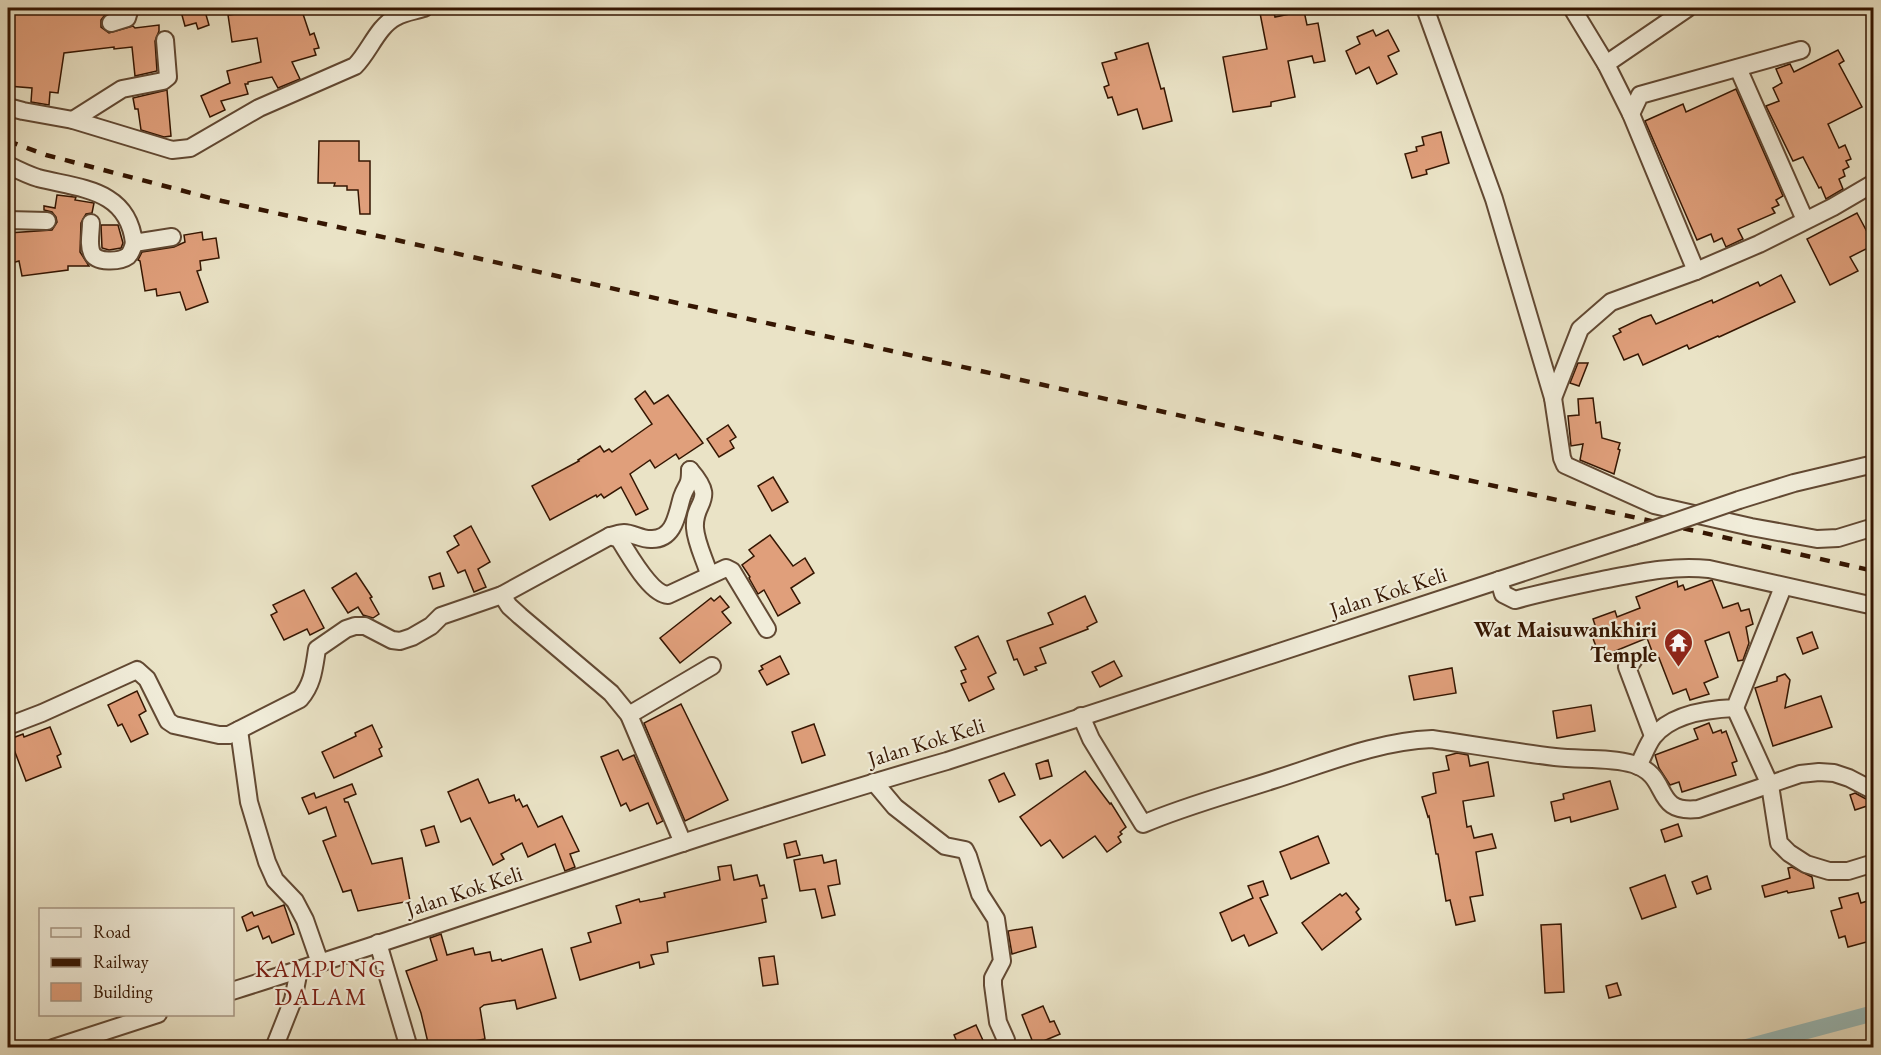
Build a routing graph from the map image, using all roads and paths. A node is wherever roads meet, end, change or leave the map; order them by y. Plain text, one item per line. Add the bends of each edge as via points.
1 (130, 8) edge
2 (424, 8) edge
3 (1425, 8) edge
4 (1572, 8) edge
5 (1688, 8) edge
6 (111, 23) dead end
7 (165, 40) dead end
8 (1802, 50) dead end
9 (1606, 64) junction
10 (1738, 68) junction
11 (1619, 90) junction
12 (1640, 95) junction
13 (8, 106) edge
14 (1631, 114) junction
15 (74, 120) junction
16 (8, 165) edge
17 (1874, 183) edge
18 (8, 220) edge
19 (1805, 220) junction
20 (47, 221) dead end
21 (91, 223) dead end
22 (172, 237) dead end
23 (134, 243) junction
24 (1696, 271) junction
25 (1553, 398) junction
26 (1874, 464) edge
27 (1874, 527) edge
28 (610, 536) junction
29 (709, 574) junction
30 (1499, 580) junction
31 (1783, 587) junction
32 (501, 595) junction
33 (1874, 606) edge
34 (767, 629) dead end
35 (1633, 661) dead end
36 (712, 666) dead end
37 (1735, 708) junction
38 (629, 715) junction
39 (1081, 716) junction
40 (8, 726) edge
41 (238, 730) junction
42 (1653, 736) junction
43 (1638, 766) junction
44 (874, 782) junction
45 (1770, 785) junction
46 (1874, 792) edge
47 (683, 843) junction
48 (1874, 863) edge
49 (378, 943) junction
50 (320, 963) junction
51 (299, 970) junction
52 (234, 990) edge
53 (152, 1016) edge
54 (1006, 1040) dead end
55 (53, 1047) edge
56 (274, 1047) edge
57 (409, 1047) edge

1 - 6 street via 128,18
2 - 15 street via 389,22 355,66 259,108 190,148 172,150
3 - 25 street via 1494,199
4 - 9 street
5 - 9 street
7 - 15 street via 168,77 122,88
8 - 10 street
9 - 11 street
10 - 12 street
10 - 19 street
11 - 12 street
11 - 14 street
12 - 14 street
13 - 15 street
14 - 24 street
16 - 23 street via 34,177 100,193 116,203 129,220
17 - 19 street
18 - 20 street
19 - 24 street
21 - 23 street via 91,249 98,260 125,258
22 - 23 street
24 - 25 street via 1611,302 1580,329
25 - 27 street via 1565,465 1654,505 1816,539 1838,538
26 - 30 street, Jalan Kok Keli, bridge via 1739,500
28 - 29 street via 619,539 653,588 663,595
28 - 29 street via 626,533 655,540 665,534 678,517 690,484 690,470 704,491 695,528
28 - 32 street
29 - 34 street via 726,568 732,571
30 - 31 street via 1503,594 1515,600 1675,567 1709,569
30 - 39 street, Jalan Kok Keli
31 - 33 street
31 - 37 street
32 - 38 street via 520,616 611,693
32 - 41 street via 441,616 431,626 399,641 365,626 346,629 317,649 309,689 300,699
35 - 42 street via 1627,667
36 - 38 street
37 - 42 street via 1693,713
37 - 45 street
38 - 47 street
39 - 43 street via 1143,824 1342,758 1415,740
39 - 44 street, Jalan Kok Keli
40 - 41 street via 137,670 147,679 168,721 174,725 219,735
41 - 50 street via 249,802 267,862 275,880 295,901 305,920
42 - 43 street
43 - 45 street via 1655,778 1670,804 1684,811
44 - 47 street, Jalan Kok Keli
44 - 54 street via 895,807 945,846 965,850 980,894 996,919 1002,961 993,985 998,1022
45 - 46 street via 1800,774 1834,773
45 - 48 street via 1779,843 1789,853 1806,864 1829,871 1848,871
47 - 49 street, Jalan Kok Keli
49 - 50 street, Jalan Kok Keli
49 - 57 street
50 - 51 street, Jalan Kok Keli
51 - 52 street, Jalan Kok Keli
51 - 56 street via 293,999
53 - 55 street

